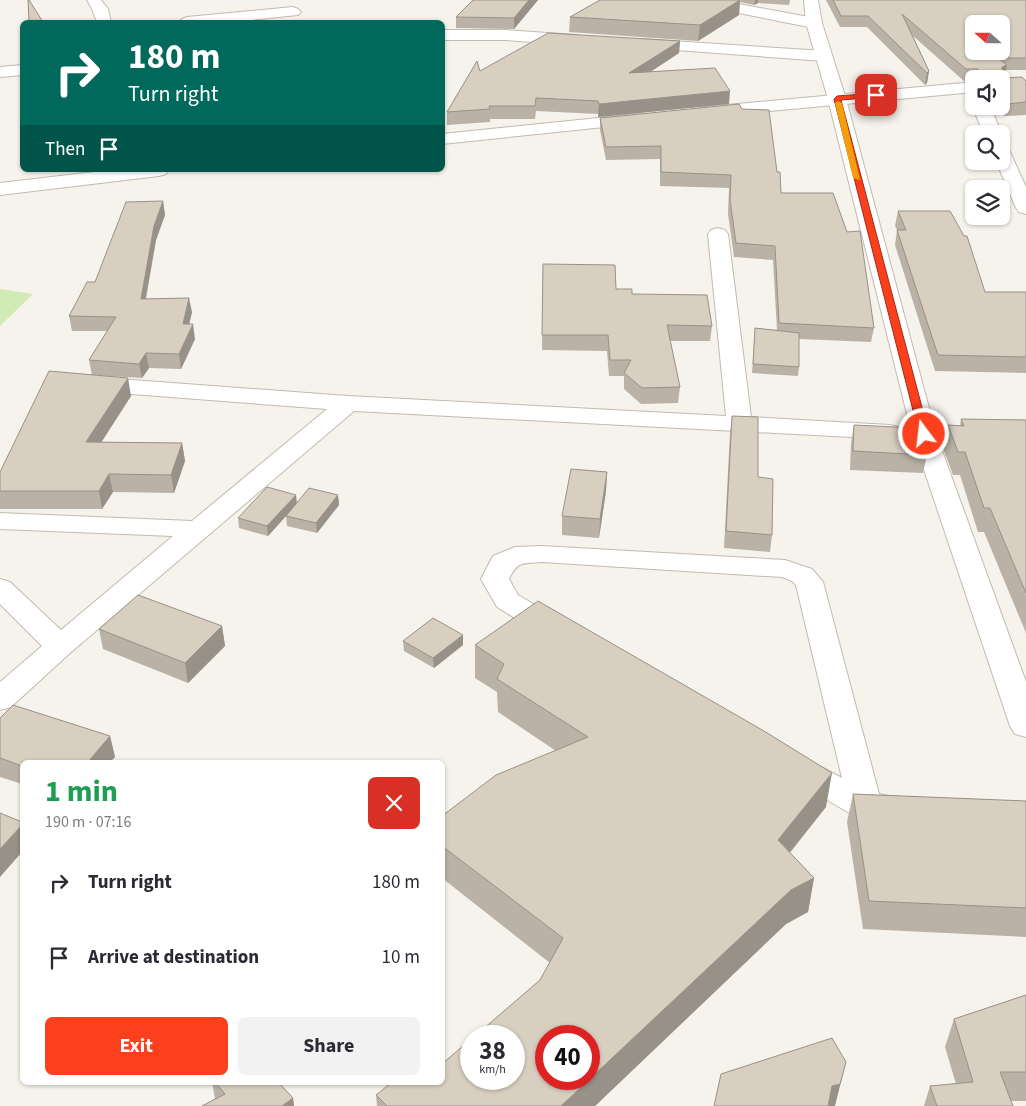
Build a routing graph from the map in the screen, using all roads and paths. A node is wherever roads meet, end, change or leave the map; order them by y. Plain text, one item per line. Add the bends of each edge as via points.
1 (94, 0) edge
2 (693, 0) edge
3 (811, 0) edge
4 (293, 12) dead end
5 (103, 20) edge
6 (208, 20) edge
7 (814, 23) junction
8 (445, 35) edge
9 (596, 41) edge
10 (626, 43) edge
11 (824, 56) junction
12 (20, 70) edge
13 (0, 72) edge
14 (965, 89) edge
15 (837, 99) junction
16 (689, 114) edge
17 (650, 118) edge
18 (445, 139) edge
19 (1009, 170) edge
20 (123, 172) edge
21 (105, 173) edge
22 (0, 189) edge
23 (1026, 208) edge
24 (718, 234) dead end
25 (67, 382) edge
26 (348, 403) junction
27 (739, 423) junction
28 (924, 434) junction
29 (0, 521) edge
30 (199, 529) junction
31 (0, 588) edge
32 (581, 645) edge
33 (60, 646) junction
34 (0, 699) edge
35 (1026, 726) edge
36 (776, 757) edge
37 (865, 806) junction
38 (914, 808) edge

1 - 5 street
2 - 7 street
3 - 7 street
4 - 6 street
7 - 11 street
8 - 9 street
10 - 11 street
11 - 15 street
12 - 13 street
14 - 15 street
15 - 16 street
15 - 28 street
17 - 18 street
19 - 23 street
20 - 21 street
21 - 22 street
24 - 27 street
25 - 26 street
26 - 27 street
26 - 30 street
27 - 28 street
28 - 35 street
29 - 30 street
30 - 33 street
31 - 33 street
32 - 37 street via 507,601 495,579 503,562 515,556 542,554 785,570 802,575 809,582
33 - 34 street
36 - 37 street
37 - 38 street

